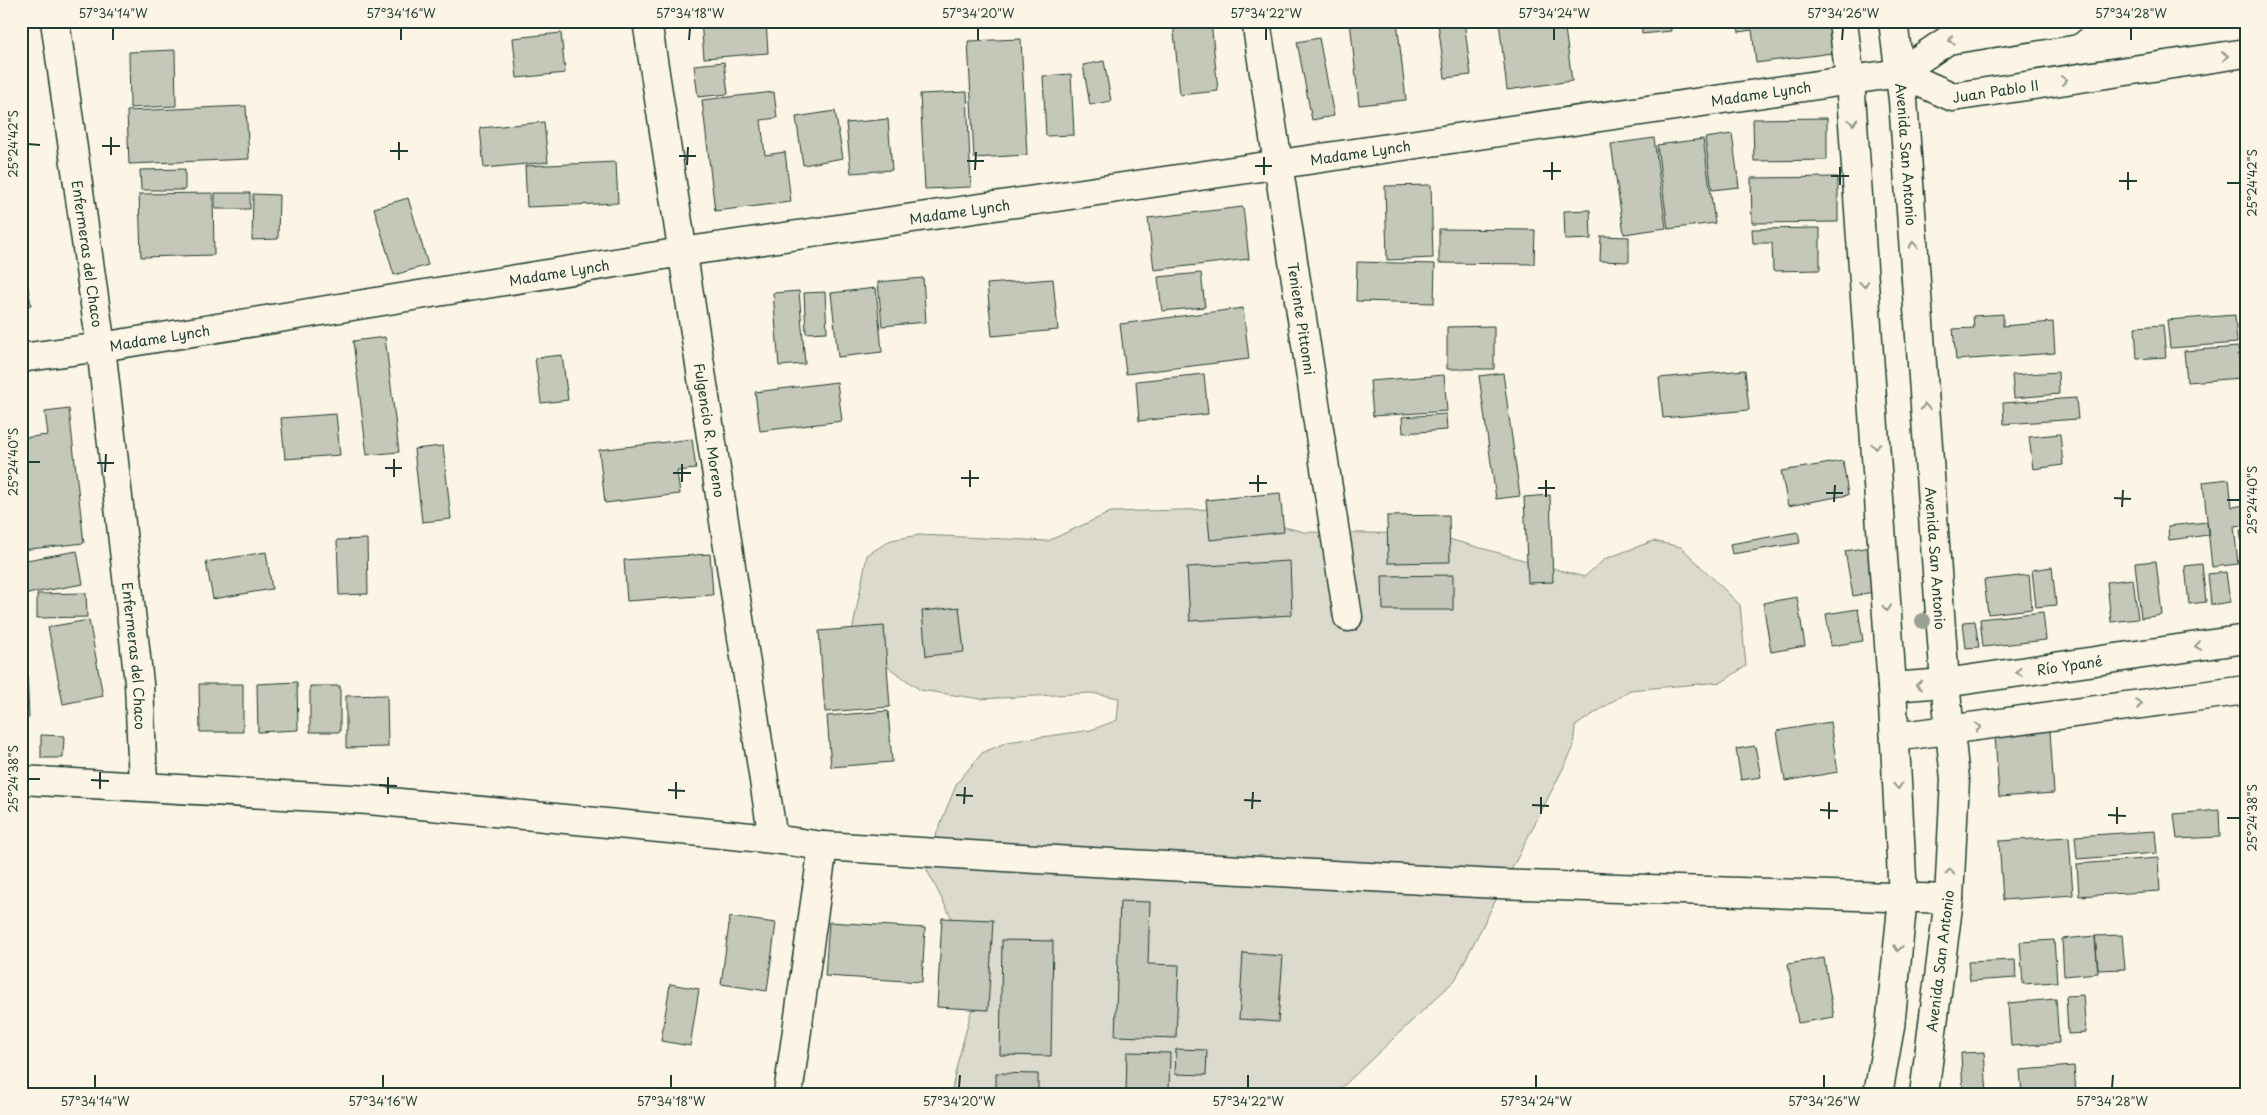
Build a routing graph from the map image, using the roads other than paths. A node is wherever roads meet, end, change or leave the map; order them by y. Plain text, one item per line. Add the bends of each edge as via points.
1 (55, 21) edge
2 (646, 21) edge
3 (1256, 21) edge
4 (1843, 21) edge
5 (1893, 21) edge
6 (2068, 21) edge
7 (2246, 53) edge
8 (1899, 73) junction
9 (1850, 80) junction
10 (1278, 164) junction
11 (682, 252) junction
12 (101, 347) junction
13 (21, 358) edge
14 (1348, 617) dead end
15 (2246, 639) edge
16 (1945, 683) junction
17 (1892, 688) junction
18 (2246, 690) edge
19 (1950, 731) junction
20 (1895, 737) junction
21 (21, 780) edge
22 (143, 786) junction
23 (773, 839) junction
24 (823, 846) junction
25 (1903, 897) junction
26 (1949, 899) junction
27 (788, 1094) edge
28 (1878, 1094) edge
29 (1924, 1094) edge

1 - 12 street, Enfermeras del Chaco
2 - 11 street, Fulgencio R. Moreno
3 - 10 street, Teniente Pittonni
4 - 9 street
5 - 8 street, Avenida San Antonio
6 -> 8 street via 1948,40
8 -> 7 street, Juan Pablo II via 1953,97
8 - 9 street, Madame Lynch
16 -> 8 street, Avenida San Antonio
9 - 10 street, Madame Lynch
9 -> 17 street
10 - 11 street, Madame Lynch
10 - 14 street, Teniente Pittonni
11 - 12 street, Madame Lynch
11 - 23 street, Fulgencio R. Moreno
12 - 13 street, Madame Lynch
12 - 22 street, Enfermeras del Chaco via 139,683
15 -> 16 street, Río Ypané
16 -> 17 street, Río Ypané
16 - 19 street, Avenida San Antonio
17 - 20 street
19 -> 18 street
19 - 20 street
26 -> 19 street, Avenida San Antonio via 1954,779
20 -> 25 street
21 - 22 street
22 - 23 street via 369,800
23 - 24 street
24 - 25 street via 1497,884
24 - 27 street
25 - 26 street
25 -> 28 street via 1890,1027
26 - 29 street, Avenida San Antonio

